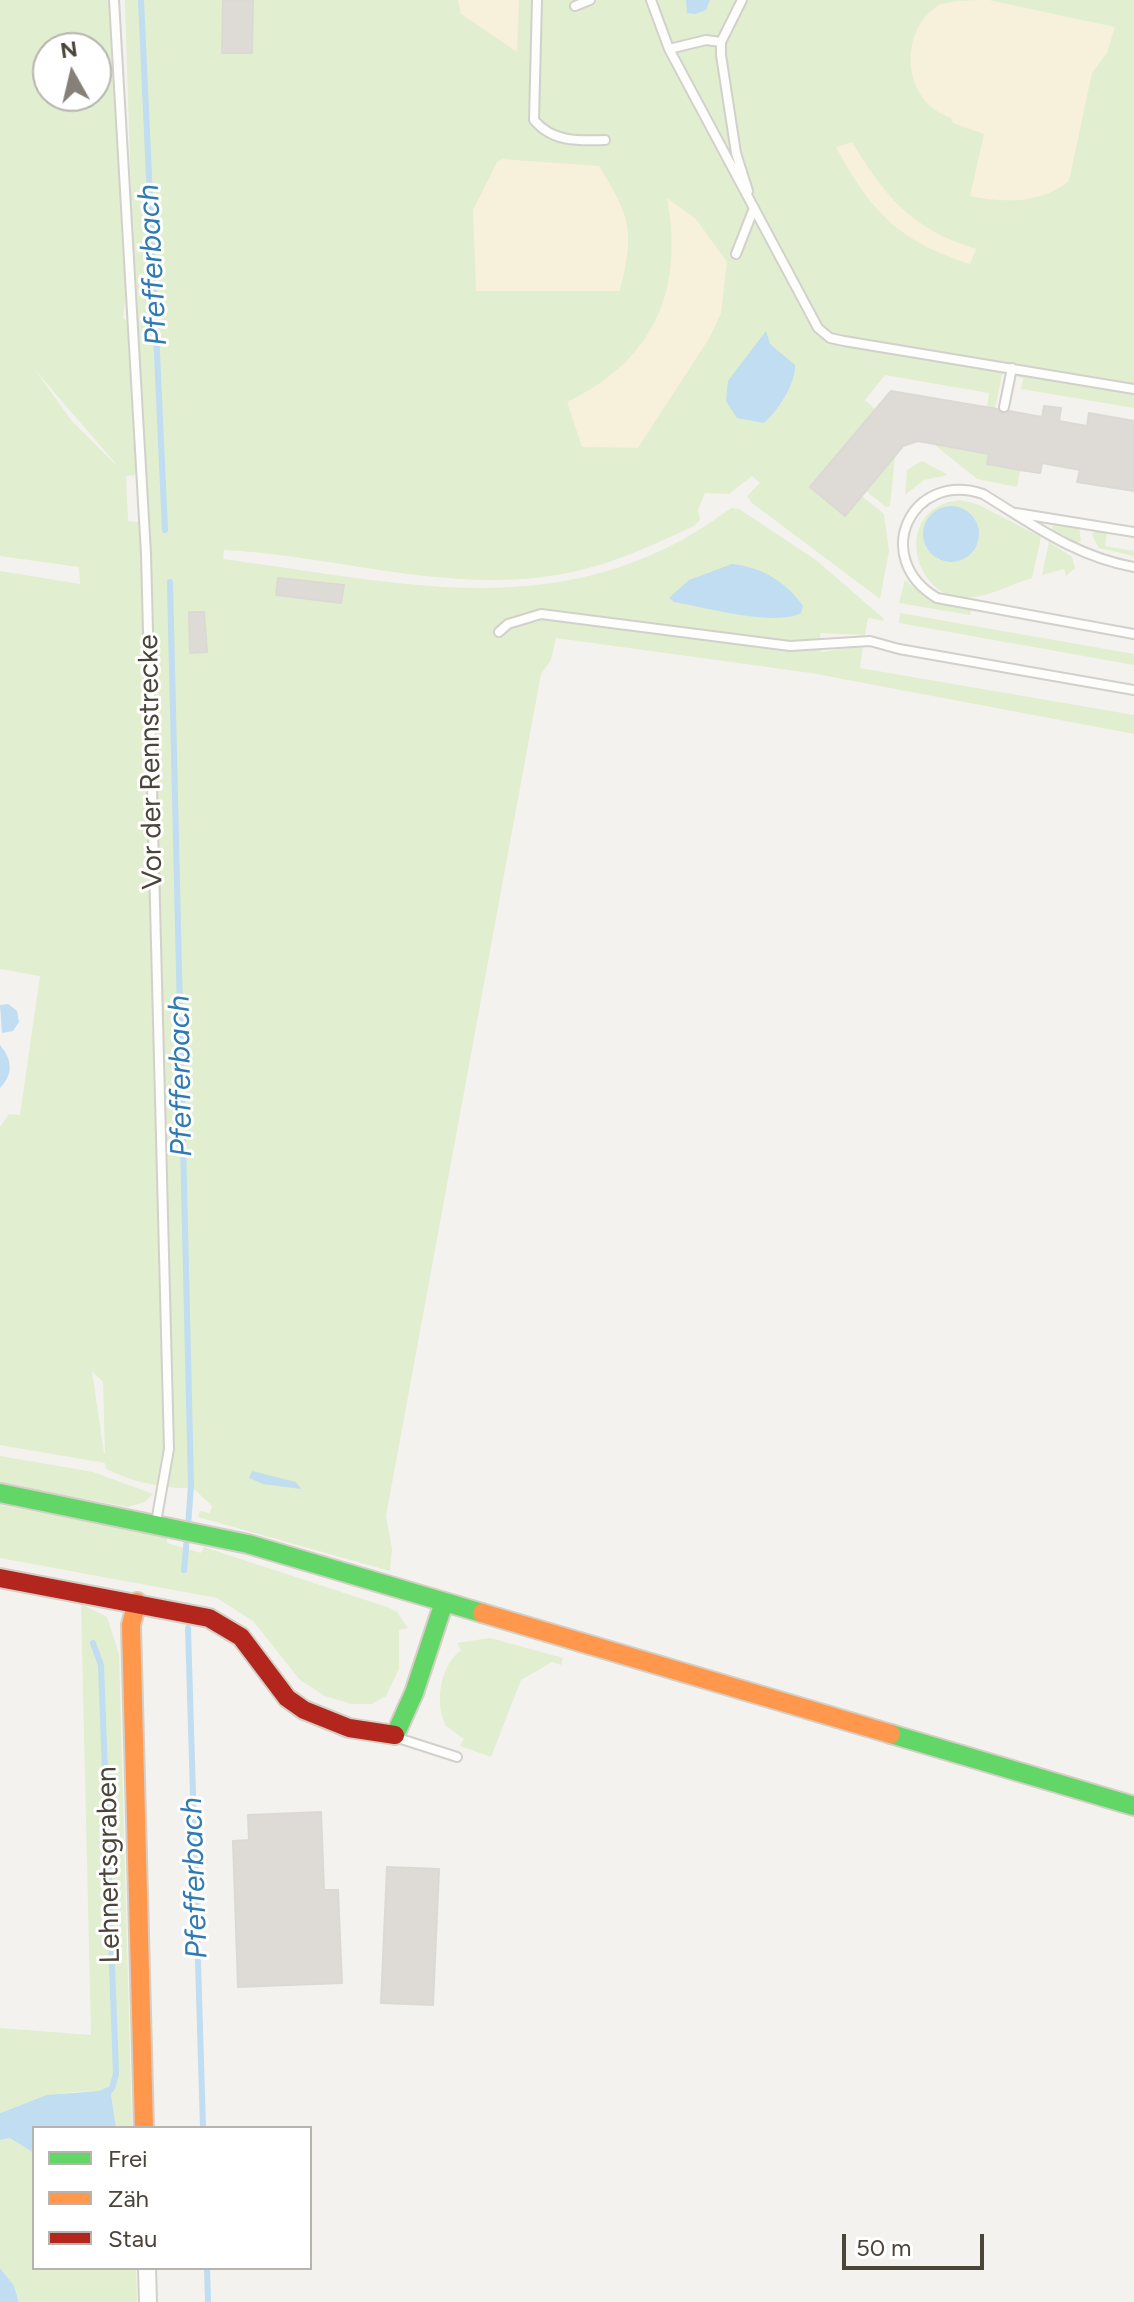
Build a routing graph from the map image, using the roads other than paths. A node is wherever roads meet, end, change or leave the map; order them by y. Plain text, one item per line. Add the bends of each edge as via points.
1 (114, 0) edge
2 (537, 0) edge
3 (590, 0) edge
4 (651, 0) edge
5 (742, 0) edge
6 (575, 6) dead end
7 (721, 42) junction
8 (669, 49) junction
9 (605, 140) dead end
10 (755, 210) junction
11 (736, 254) dead end
12 (1012, 368) junction
13 (1134, 389) edge
14 (1004, 407) dead end
15 (1014, 513) junction
16 (1134, 532) edge
17 (1134, 567) edge
18 (499, 632) dead end
19 (1134, 634) edge
20 (1134, 690) edge
21 (0, 1493) edge
22 (156, 1523) junction
23 (0, 1578) edge
24 (137, 1602) junction
25 (444, 1602) junction
26 (394, 1736) junction
27 (457, 1757) dead end
28 (1134, 1806) edge
29 (144, 2126) edge
30 (147, 2270) edge
31 (148, 2302) edge

1 - 22 lane, Vor der Rennstrecke via 146,565 169,1449
2 - 9 lane via 534,120 545,133 576,141
3 - 6 lane
4 - 8 lane
5 - 7 lane
7 - 8 lane
7 - 10 lane via 736,153
8 - 10 lane
10 - 11 lane
10 - 12 lane via 808,312 830,338
12 - 13 lane
12 - 14 lane
15 - 16 lane
15 - 17 lane via 1059,543
15 - 19 lane via 971,490 930,497 911,517 903,538 913,579 947,601
18 - 20 lane via 541,614 790,646 870,641
21 - 22 main road
22 - 25 main road
23 - 24 main road
24 - 26 main road via 227,1625 252,1648 287,1698 304,1710 349,1728
24 - 29 main road, Lehnertsgraben via 131,1625
25 - 26 main road
25 - 28 main road
26 - 27 lane
30 - 31 street

